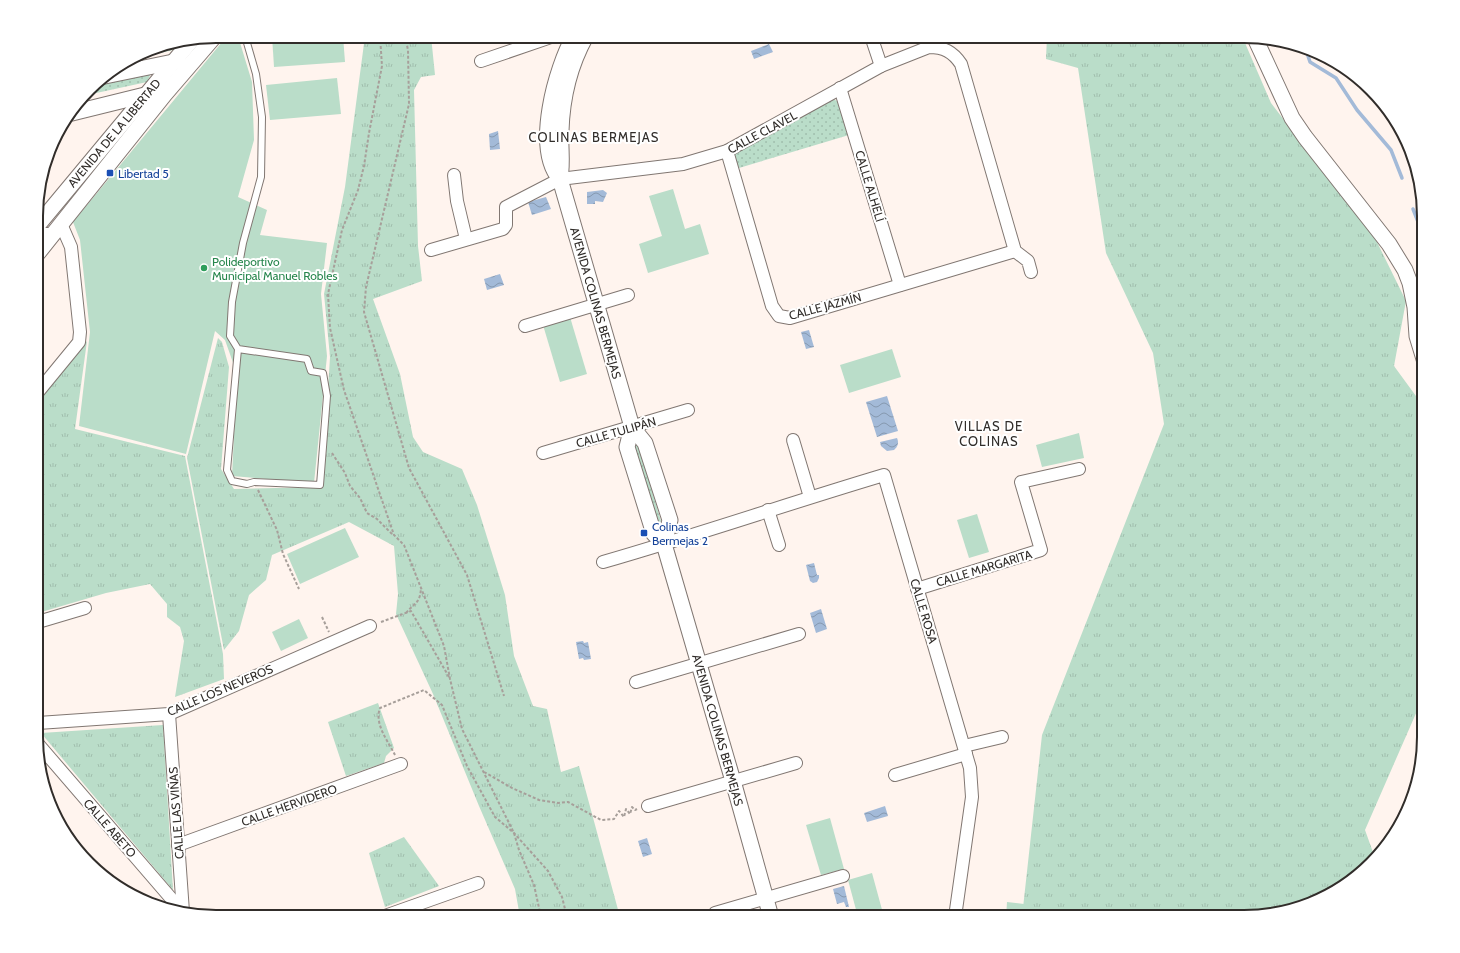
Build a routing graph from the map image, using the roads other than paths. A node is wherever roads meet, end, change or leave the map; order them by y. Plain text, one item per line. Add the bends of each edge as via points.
1 (209, 43) edge
2 (247, 43) edge
3 (534, 43) edge
4 (571, 43) edge
5 (583, 43) edge
6 (873, 43) edge
7 (934, 43) edge
8 (938, 43) edge
9 (1257, 43) edge
10 (187, 45) edge
11 (174, 61) junction
12 (481, 61) dead end
13 (193, 62) junction
14 (881, 66) junction
15 (119, 73) edge
16 (840, 88) junction
17 (147, 94) junction
18 (165, 94) junction
19 (79, 111) edge
20 (727, 151) junction
21 (454, 175) dead end
22 (560, 179) junction
23 (43, 219) edge
24 (58, 229) junction
25 (43, 233) edge
26 (466, 239) junction
27 (43, 247) edge
28 (431, 250) dead end
29 (1015, 251) junction
30 (1031, 272) dead end
31 (900, 285) junction
32 (628, 295) dead end
33 (596, 304) junction
34 (525, 326) dead end
35 (1417, 336) edge
36 (238, 349) junction
37 (43, 386) edge
38 (688, 410) dead end
39 (632, 427) junction
40 (793, 440) dead end
41 (543, 453) dead end
42 (1079, 469) dead end
43 (810, 497) junction
44 (768, 510) junction
45 (664, 544) junction
46 (779, 545) dead end
47 (603, 562) dead end
48 (917, 589) junction
49 (85, 608) dead end
50 (43, 621) edge
51 (370, 626) road end
52 (798, 634) dead end
53 (699, 664) junction
54 (636, 682) dead end
55 (169, 714) junction
56 (43, 723) edge
57 (1002, 737) dead end
58 (43, 750) edge
59 (965, 750) junction
60 (796, 763) dead end
61 (401, 764) road end
62 (895, 775) dead end
63 (733, 781) junction
64 (648, 806) dead end
65 (178, 845) junction
66 (843, 876) dead end
67 (478, 883) dead end
68 (766, 898) junction
69 (177, 905) edge
70 (182, 907) edge
71 (402, 910) edge
72 (725, 910) edge
73 (769, 910) edge
74 (956, 910) edge

1 - 13 street, AVENIDA DE LA LIBERTAD
2 - 36 lane via 256,74 262,117 261,177 243,243 232,302 230,336
3 - 12 street
4 - 22 street, AVENIDA COLINAS BERMEJAS via 559,69 548,114 550,150 556,174
5 - 22 street, AVENIDA COLINAS BERMEJAS via 567,83 563,102
6 - 14 street
7 - 14 street, CALLE CLAVEL via 930,47
8 - 29 street, CALLE CLAVEL via 961,64
9 - 35 street via 1292,118 1304,137 1389,244 1405,270 1415,307
10 - 11 street, AVENIDA DE LA LIBERTAD
11 - 13 street
11 - 15 street
11 - 17 street, AVENIDA DE LA LIBERTAD
13 - 18 street, AVENIDA DE LA LIBERTAD
14 - 16 street, CALLE CLAVEL
16 - 20 street, CALLE CLAVEL
16 - 31 street, CALLE ALHELÍ
17 - 18 street
17 - 19 street
17 - 23 street, AVENIDA DE LA LIBERTAD
18 - 24 street, AVENIDA DE LA LIBERTAD
20 - 22 street, CALLE CLAVEL via 683,164
20 - 31 street, CALLE JAZMÍN via 772,306 779,316 790,318
21 - 26 street
22 - 26 street via 506,207 506,225 503,229
22 - 33 street, AVENIDA COLINAS BERMEJAS
24 - 25 street
24 - 27 street, AVENIDA DE LA LIBERTAD
24 - 37 street via 72,247 80,337 79,342
26 - 28 street
29 - 30 street, CALLE CLAVEL via 1028,261
29 - 31 street, CALLE JAZMÍN
32 - 33 street
33 - 34 street
33 - 39 street, AVENIDA COLINAS BERMEJAS
36 - 36 lane via 227,470 232,481 247,484 254,482 320,485 327,396 323,373 311,371 307,359
38 - 39 street, CALLE TULIPÁN
39 - 41 street, CALLE TULIPÁN
39 - 45 street, AVENIDA COLINAS BERMEJAS via 645,443 670,520
40 - 43 street
42 - 48 street, CALLE MARGARITA via 1021,482 1041,550
43 - 44 street
43 - 48 street, CALLE ROSA via 884,475
44 - 45 street
44 - 46 street
45 - 47 street
45 - 53 street, AVENIDA COLINAS BERMEJAS
48 - 59 street, CALLE ROSA
49 - 50 street
51 - 55 street, CALLE LOS NEVEROS
52 - 53 street
53 - 54 street
53 - 63 street, AVENIDA COLINAS BERMEJAS
55 - 56 street, CALLE LOS NEVEROS
55 - 65 street, CALLE LAS VIÑAS
57 - 59 street
58 - 69 street, CALLE ABETO
59 - 62 street
59 - 74 street, CALLE ROSA via 970,768 972,797
60 - 63 street
61 - 65 street, CALLE HERVIDERO
63 - 64 street
63 - 68 street, AVENIDA COLINAS BERMEJAS
65 - 70 street, CALLE LAS VIÑAS
66 - 68 street
67 - 71 street
68 - 72 street
68 - 73 street, AVENIDA COLINAS BERMEJAS

